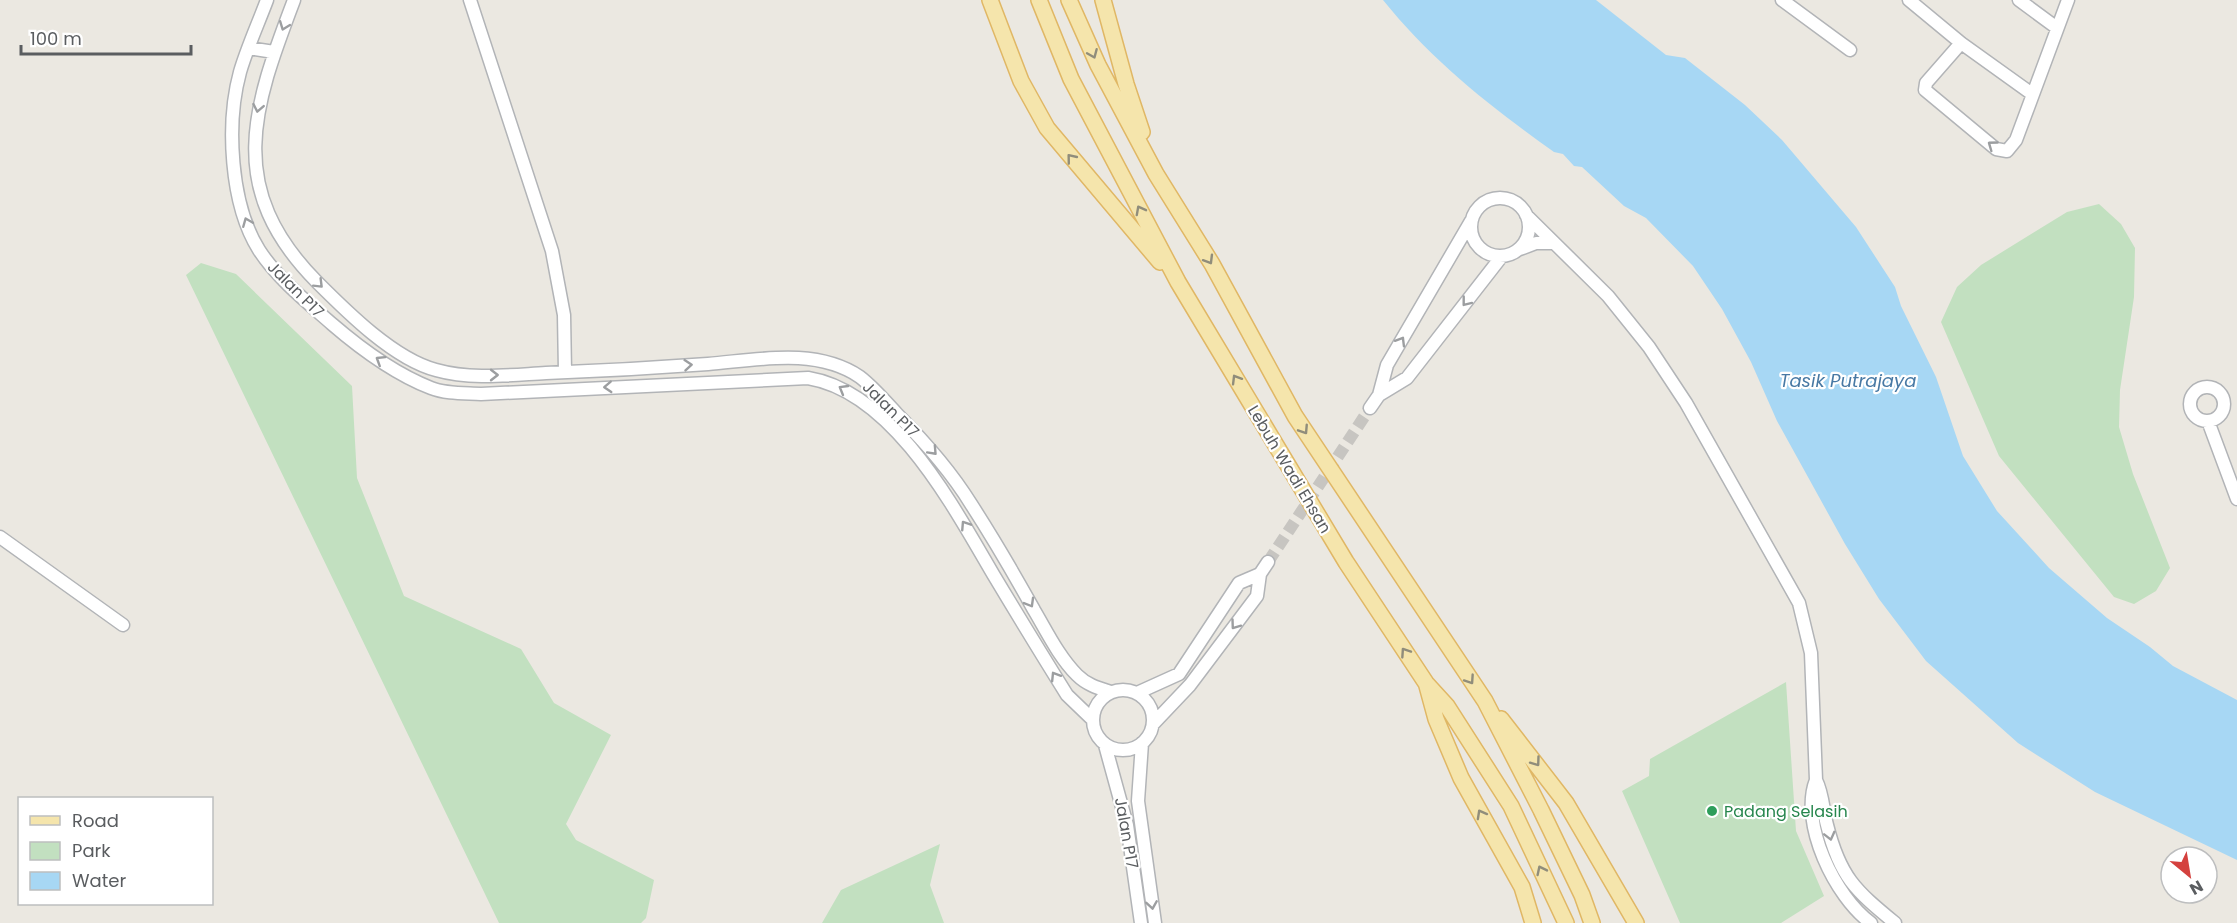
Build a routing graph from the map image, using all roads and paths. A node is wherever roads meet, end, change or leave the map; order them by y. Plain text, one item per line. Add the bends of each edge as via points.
1 (267, 0) edge
2 (294, 0) edge
3 (470, 0) edge
4 (990, 0) edge
5 (1039, 0) edge
6 (1070, 0) edge
7 (1103, 0) edge
8 (1782, 0) edge
9 (1910, 0) edge
10 (2019, 0) edge
11 (2068, 0) edge
12 (2057, 28) junction
13 (1961, 43) junction
14 (249, 48) junction
15 (1850, 50) dead end
16 (274, 52) junction
17 (2032, 94) junction
18 (1156, 174) junction
19 (1526, 215) junction
20 (1471, 221) junction
21 (1554, 243) junction
22 (1518, 250) junction
23 (1502, 256) junction
24 (1178, 282) junction
25 (435, 370) junction
26 (565, 372) junction
27 (431, 388) junction
28 (1379, 395) junction
29 (2224, 399) junction
30 (2237, 399) edge
31 (1370, 408) tunnel mouth
32 (2208, 421) junction
33 (2236, 496) edge
34 (0, 537) edge
35 (1268, 562) tunnel mouth
36 (1260, 574) junction
37 (123, 625) dead end
38 (1426, 683) junction
39 (1111, 692) junction
40 (1137, 693) junction
41 (1485, 701) junction
42 (1092, 720) junction
43 (1153, 724) junction
44 (1142, 743) junction
45 (1105, 745) junction
46 (1816, 780) junction
47 (1141, 923) edge
48 (1155, 923) edge
49 (1533, 923) edge
50 (1566, 923) edge
51 (1592, 923) edge
52 (1635, 923) edge
53 (1871, 923) edge
54 (1894, 923) edge

1 - 14 street, Jalan P17
2 -> 16 street, Jalan P17
3 - 26 street via 552,251 564,315
24 -> 4 main road via 1047,128 1020,81
24 -> 5 main road, Lebuh Wadi Ehsan via 1071,79
6 -> 18 main road, Lebuh Wadi Ehsan via 1098,65
7 - 18 main road
8 - 15 street
9 - 13 street
10 - 12 street
11 - 12 street
12 - 17 street
13 - 17 street
17 -> 13 street via 2012,147 2007,151 1996,149 1925,90 1926,83
14 - 16 street
27 -> 14 street, Jalan P17 via 351,340 281,277 258,249 244,214 234,171 233,121 240,73
16 -> 25 street, Jalan P17 via 264,78 256,123 255,168 266,207 282,239 309,274 361,323 406,356
18 -> 41 main road, Lebuh Wadi Ehsan via 1212,264 1295,416
19 - 20 street via 1509,199 1492,199 1477,208
19 - 21 street
19 - 22 street via 1529,230
20 - 23 street via 1470,231 1478,247 1485,253
28 -> 20 street via 1387,364
21 - 22 street via 1536,243
21 - 46 street via 1608,296 1671,380 1799,603 1810,653
22 - 23 street
23 -> 28 street via 1407,378
38 -> 24 main road, Lebuh Wadi Ehsan via 1346,562
25 -> 26 street, Jalan P17 via 491,376
25 - 27 street
26 -> 39 street, Jalan P17 via 799,358 833,364 862,378 960,486 1066,662 1089,685
42 -> 27 street, Jalan P17 via 1067,695 927,465 870,408 844,388 808,378 481,394
28 - 31 street
29 - 30 street
29 - 32 street via 2219,416
29 - 32 street via 2213,388 2202,387 2193,393 2191,412
32 - 33 street
34 - 37 street
35 - 36 street
36 - 40 street via 1239,583 1179,674
36 -> 43 street via 1257,596 1190,685
49 -> 38 main road via 1522,887 1461,778 1436,719
50 -> 38 main road, Lebuh Wadi Ehsan via 1511,806 1447,706
39 - 40 street
39 - 42 street via 1096,707
40 - 43 street via 1150,706
41 - 51 main road, Lebuh Wadi Ehsan via 1582,895
41 -> 52 main road via 1566,803
42 - 45 street
43 - 44 street
44 - 45 street via 1124,750
44 -> 48 street, Jalan P17 via 1137,801
45 - 47 street, Jalan P17 via 1127,825
46 - 53 street via 1812,791 1814,821 1829,869 1845,898
46 -> 54 street via 1832,847 1845,877

